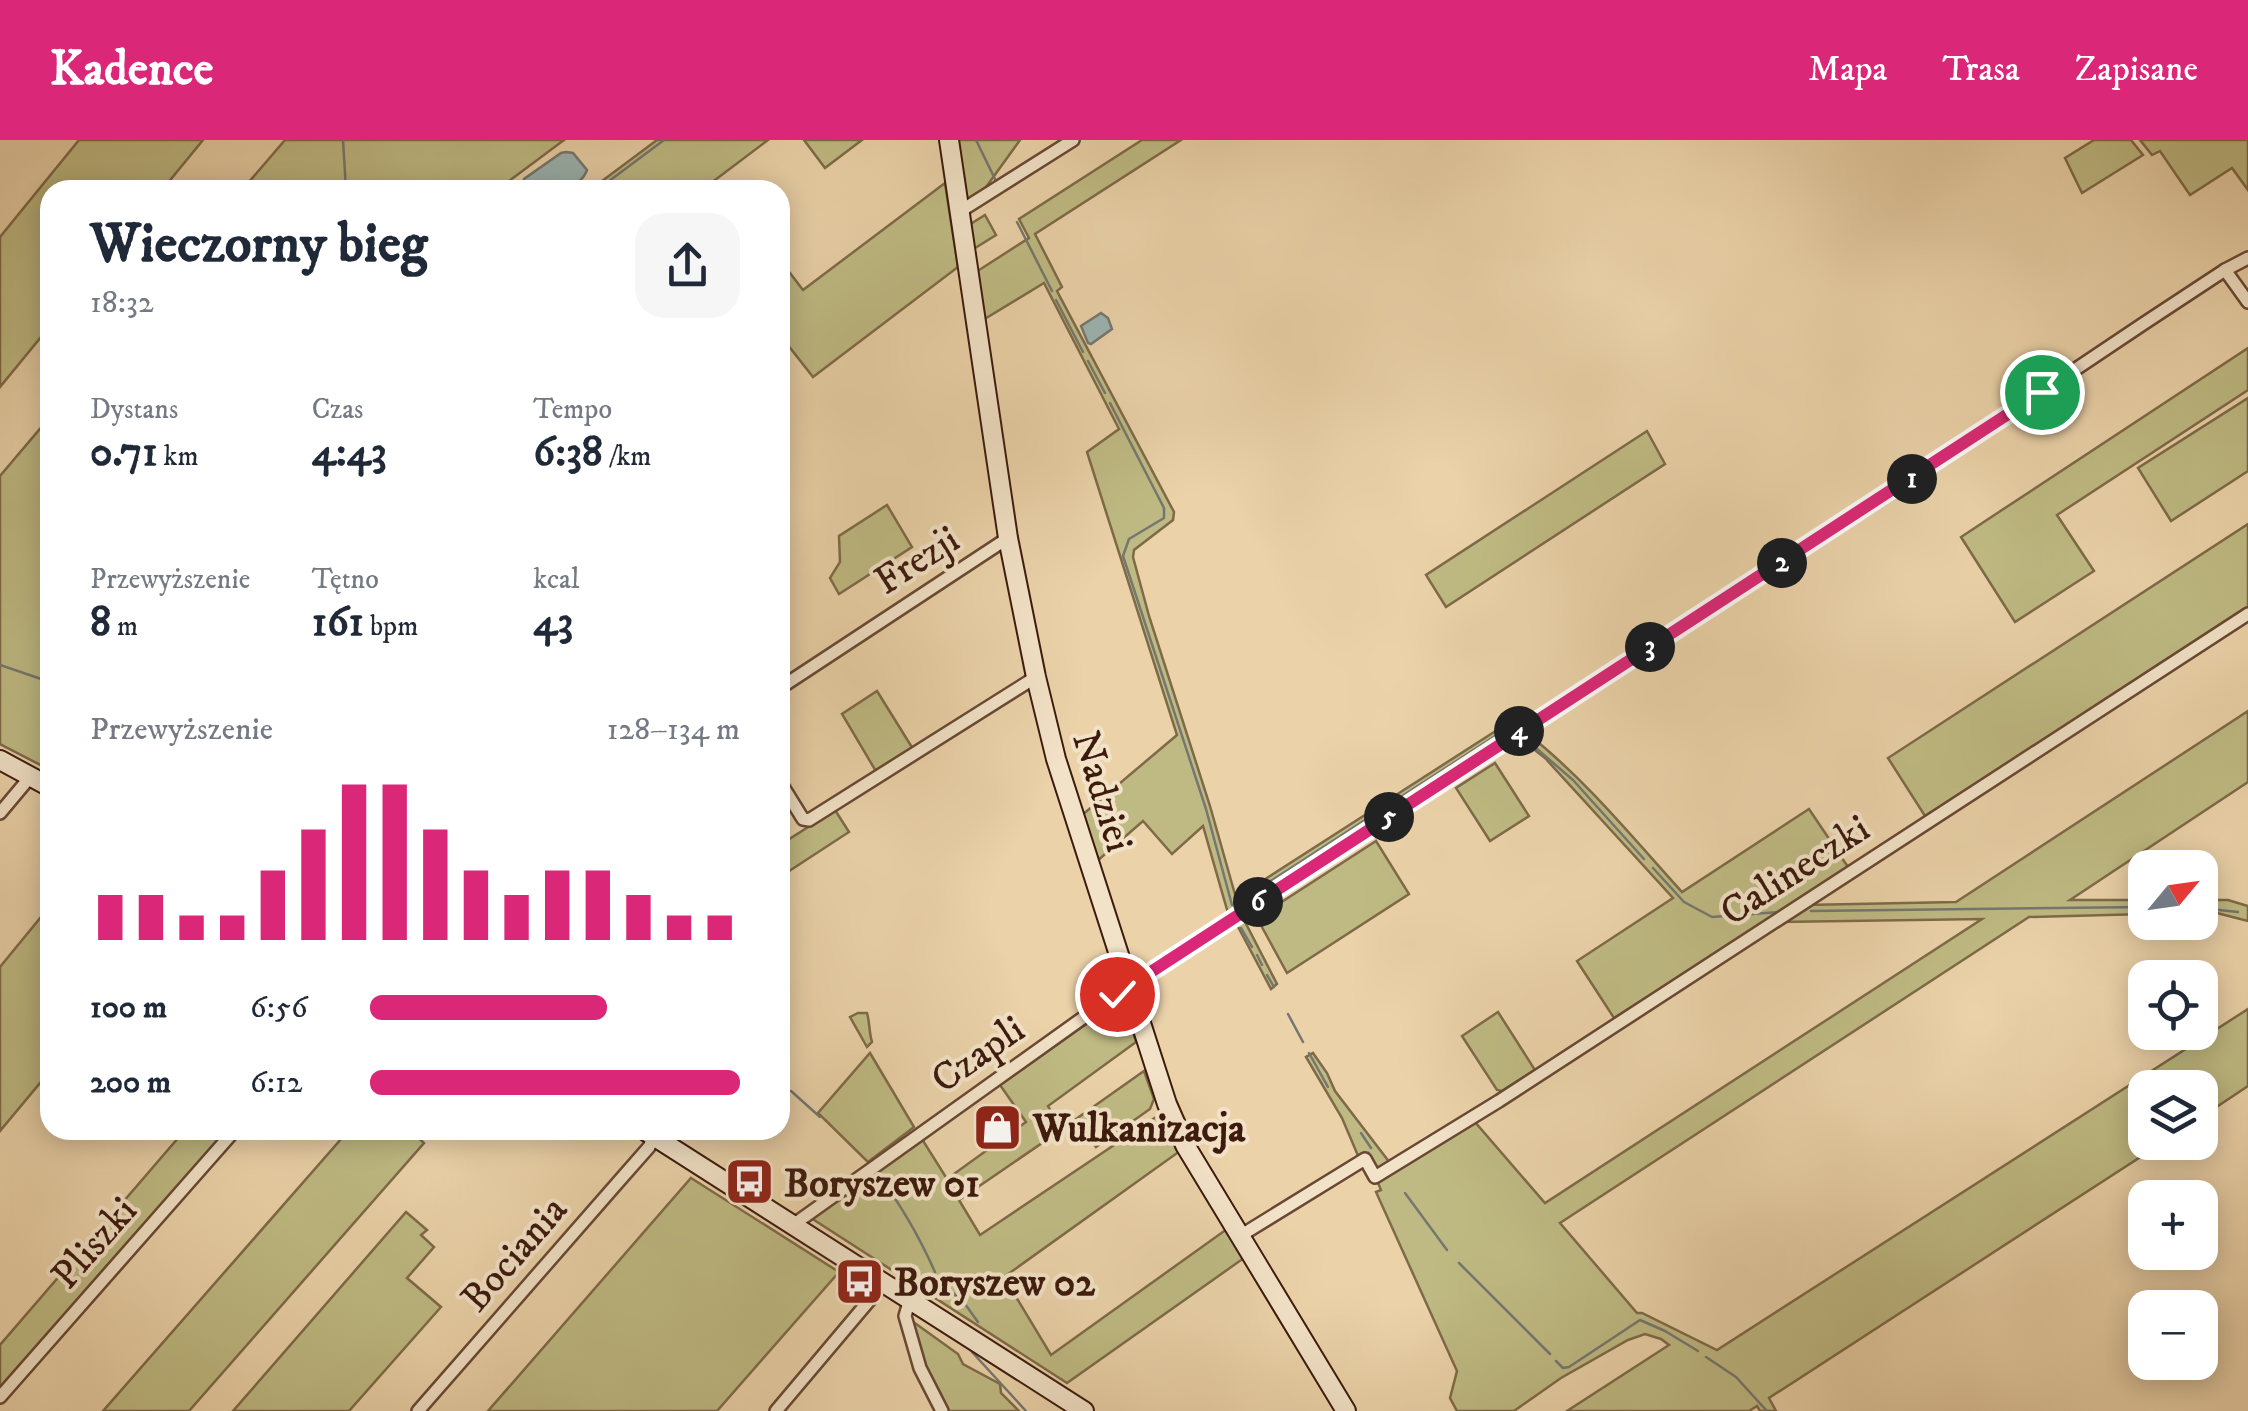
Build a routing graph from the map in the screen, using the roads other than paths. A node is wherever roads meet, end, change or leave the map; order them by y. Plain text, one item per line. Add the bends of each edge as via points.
1 (949, 140) edge
2 (1073, 140) edge
3 (959, 212) junction
4 (2248, 258) edge
5 (2225, 270) junction
6 (2248, 302) edge
7 (1008, 538) junction
8 (2248, 614) edge
9 (1036, 677) junction
10 (790, 681) edge
11 (0, 760) edge
12 (31, 776) junction
13 (40, 781) edge
14 (790, 798) edge
15 (0, 814) edge
16 (1129, 985) junction
17 (226, 1140) edge
18 (649, 1140) edge
19 (661, 1140) edge
20 (798, 1222) junction
21 (1240, 1236) junction
22 (884, 1283) junction
23 (910, 1299) junction
24 (0, 1397) edge
25 (1080, 1408) edge
26 (418, 1411) edge
27 (776, 1411) edge
28 (942, 1411) edge
29 (1346, 1411) edge

1 - 3 street, Nadziei
2 - 3 street
3 - 7 street, Nadziei
4 - 5 street, Czapli
5 - 6 street
5 - 16 street, Czapli
7 - 9 street, Nadziei
7 - 10 street, Frezji
8 - 21 street, Calineczki via 1499,1101 1375,1177 1365,1159
9 - 14 street via 809,820
9 - 16 street, Nadziei
11 - 12 street
12 - 13 street
12 - 15 street
16 - 20 street, Czapli
16 - 21 street, Nadziei via 1171,1115
17 - 24 street, Pliszki
18 - 26 street, Bociania
19 - 20 street
20 - 22 street
21 - 29 street, Nadziei
22 - 23 street
22 - 27 street
23 - 25 street
23 - 28 street via 905,1316

